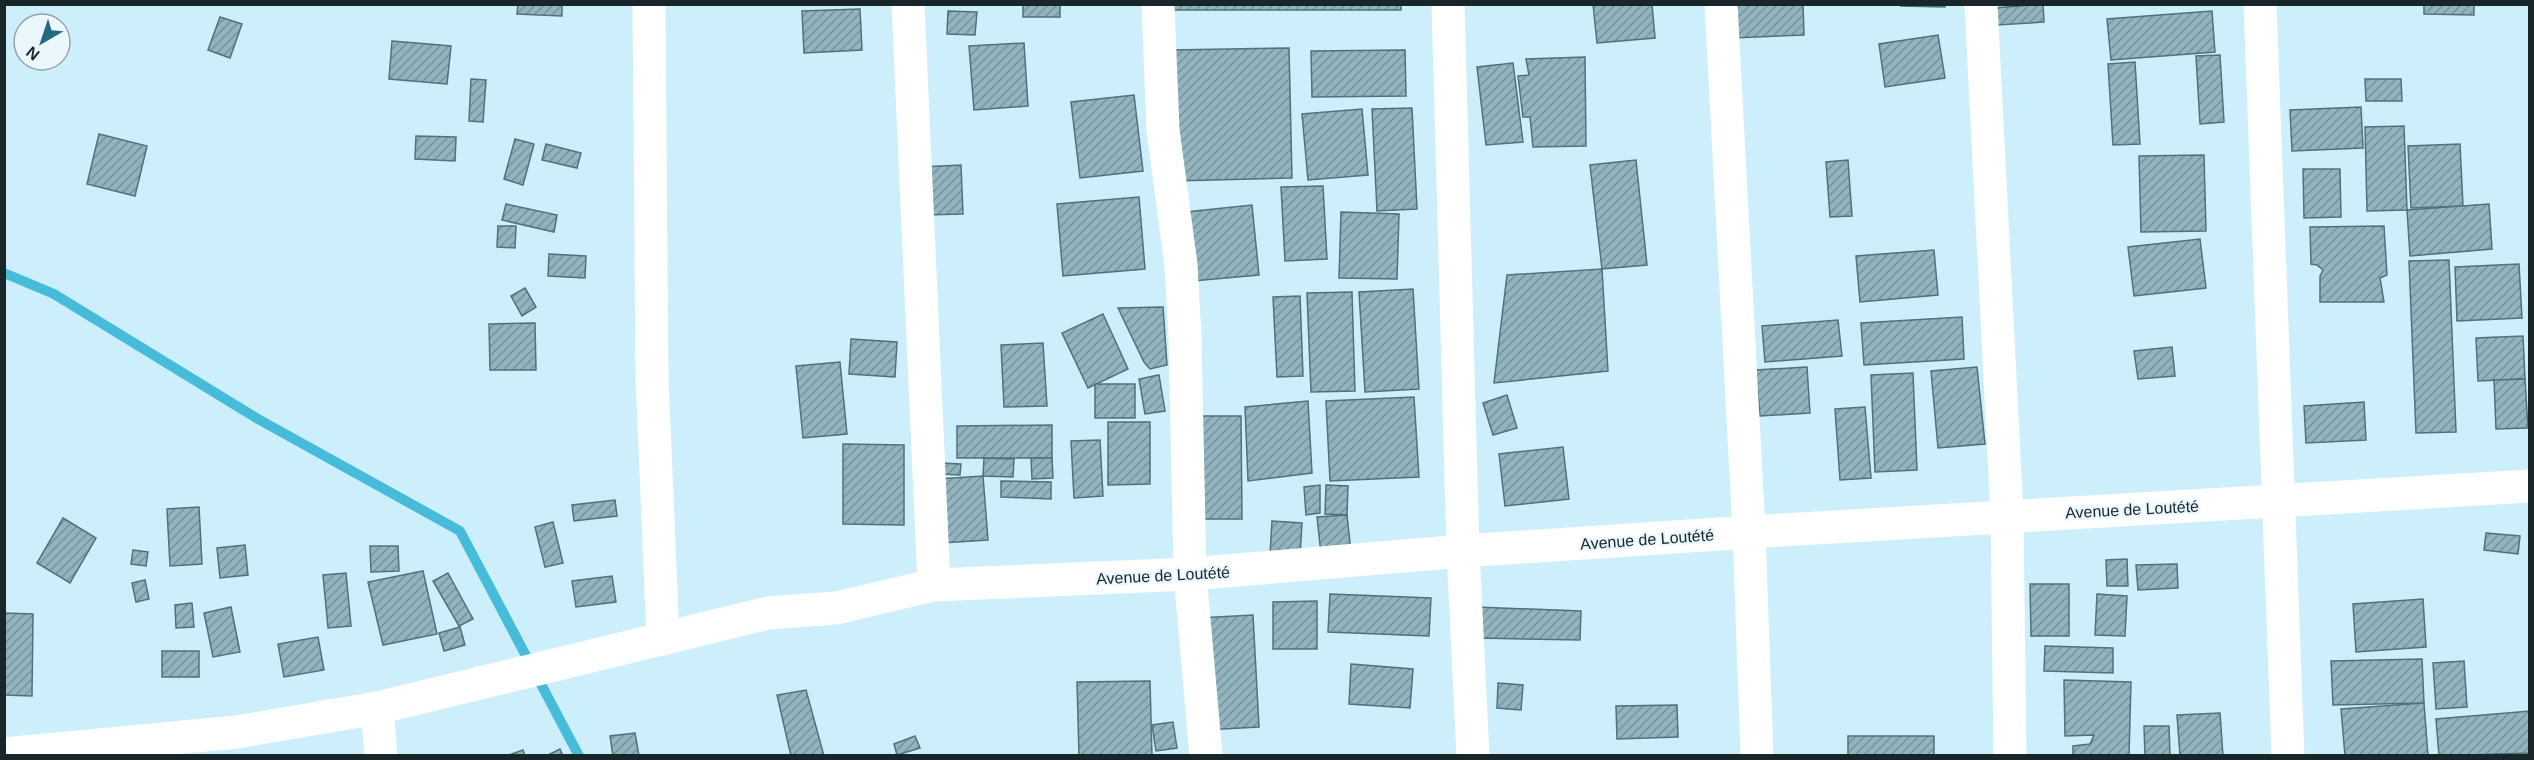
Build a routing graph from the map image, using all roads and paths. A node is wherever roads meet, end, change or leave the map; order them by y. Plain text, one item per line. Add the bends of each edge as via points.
1 (649, 4) edge
2 (908, 4) edge
3 (1158, 4) edge
4 (1448, 4) edge
5 (1721, 4) edge
6 (1981, 4) edge
7 (2260, 4) edge
8 (2529, 486) edge
9 (2280, 502) junction
10 (2007, 515) junction
11 (1749, 532) junction
12 (1463, 551) junction
13 (1190, 574) junction
14 (934, 585) junction
15 (663, 639) junction
16 (377, 708) junction
17 (119, 749) edge
18 (4, 754) edge
19 (381, 756) edge
20 (1206, 756) edge
21 (1473, 756) edge
22 (1757, 756) edge
23 (2010, 756) edge
24 (2288, 756) edge

1 - 15 street via 652,378
2 - 14 street
3 - 13 street via 1163,130 1181,265
4 - 12 street
5 - 11 street
6 - 10 street
7 - 9 street
8 - 9 street, Avenue de Loutété
9 - 10 street, Avenue de Loutété
9 - 24 street
10 - 11 street, Avenue de Loutété
10 - 23 street
11 - 12 street, Avenue de Loutété
11 - 22 street
12 - 13 street, Avenue de Loutété
12 - 21 street
13 - 14 street, Avenue de Loutété
13 - 20 street
14 - 15 street, Avenue de Loutété via 836,608 768,613
15 - 16 street, Avenue de Loutété
16 - 17 street, Avenue de Loutété
16 - 19 street
17 - 18 street, Avenue de Loutété

